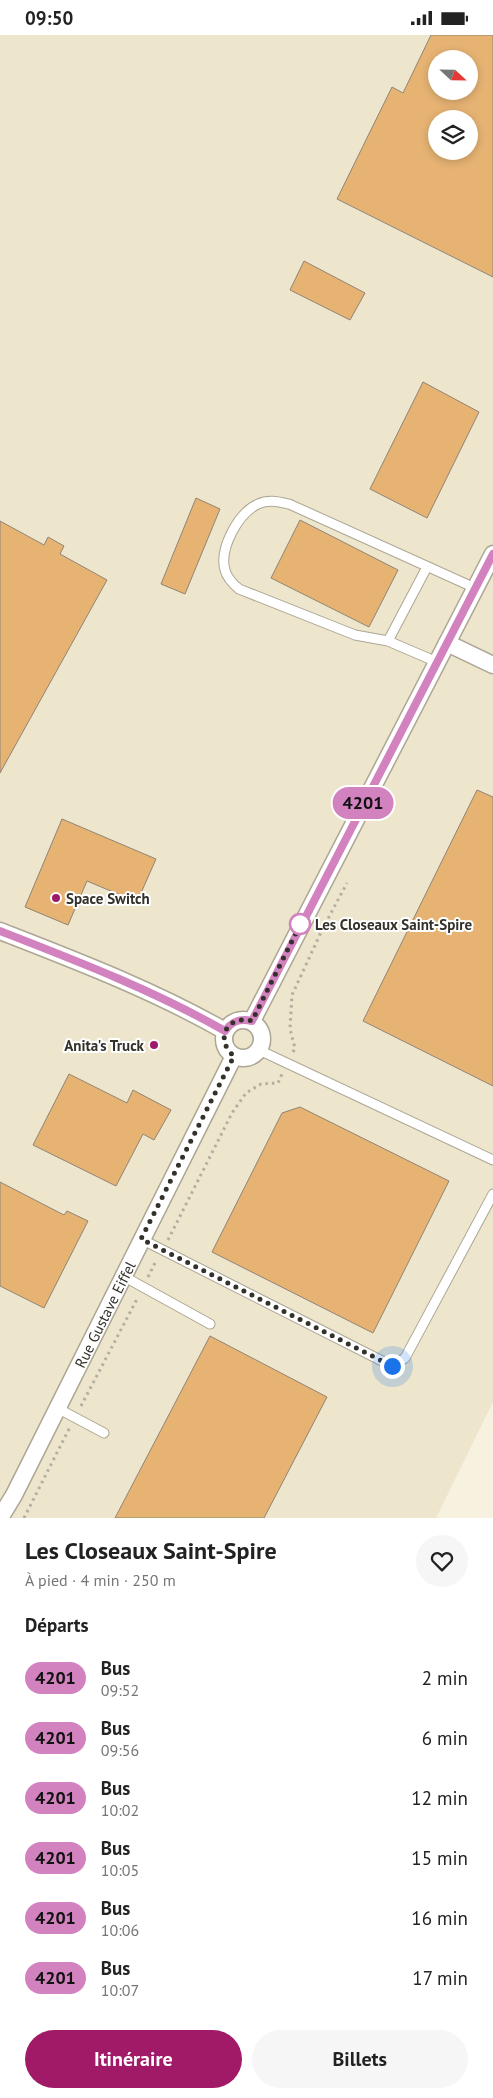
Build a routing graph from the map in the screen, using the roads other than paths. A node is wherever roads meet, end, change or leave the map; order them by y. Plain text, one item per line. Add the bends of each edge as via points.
1 (493, 554) edge
2 (427, 567) junction
3 (475, 588) junction
4 (388, 641) junction
5 (447, 643) junction
6 (437, 662) junction
7 (493, 665) edge
8 (0, 931) edge
9 (252, 1021) junction
10 (225, 1031) junction
11 (259, 1050) junction
12 (234, 1056) junction
13 (493, 1160) edge
14 (493, 1193) edge
15 (141, 1239) junction
16 (122, 1276) junction
17 (210, 1323) dead end
18 (57, 1408) junction
19 (104, 1433) dead end
20 (0, 1518) edge

1 - 3 street
2 - 3 lane
2 - 4 lane
2 - 4 lane via 289,504 270,501 258,504 247,512 230,535 224,556 225,570 239,589 355,635
3 - 5 street
4 - 6 lane
5 - 6 street
5 - 7 street
6 - 9 street
8 - 10 street via 131,983
9 - 10 street via 239,1019
9 - 11 street via 262,1034
10 - 12 street via 226,1048
11 - 12 street via 250,1057
11 - 13 lane
12 - 15 street, Rue Gustave Eiffel
14 - 15 lane via 405,1358 392,1366
15 - 16 street, Rue Gustave Eiffel
16 - 17 lane
16 - 18 street, Rue Gustave Eiffel
18 - 19 lane
18 - 20 street, Rue Gustave Eiffel

